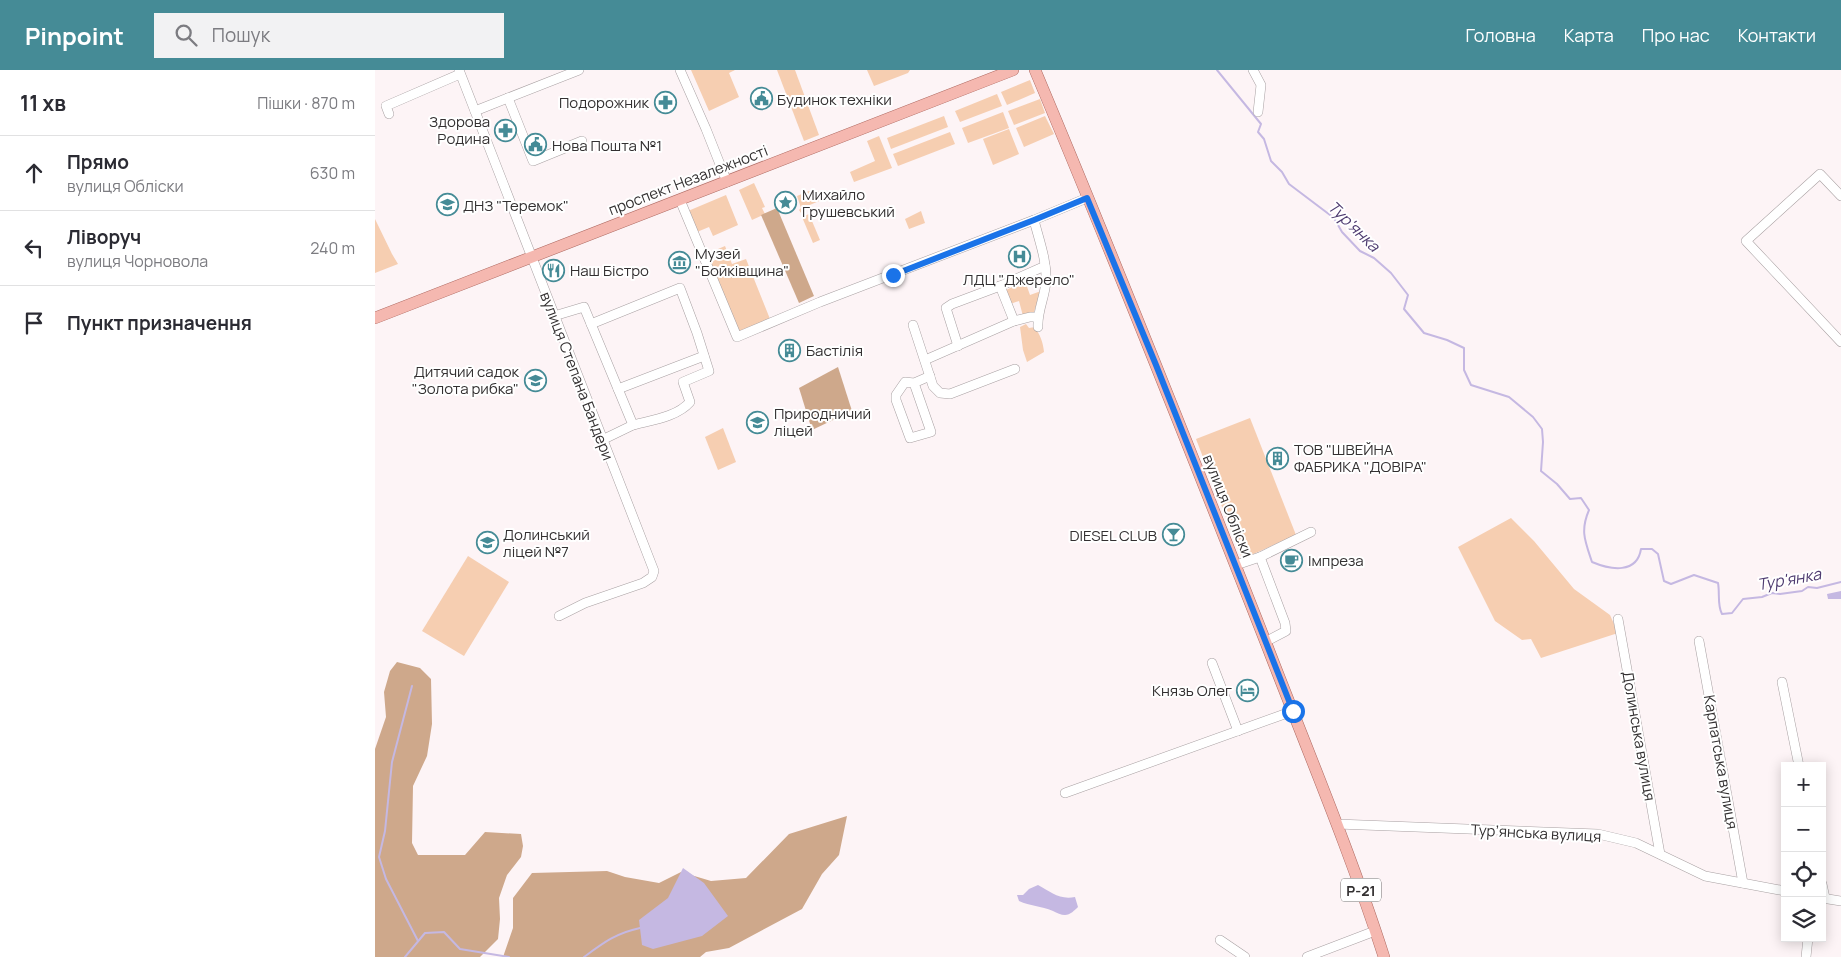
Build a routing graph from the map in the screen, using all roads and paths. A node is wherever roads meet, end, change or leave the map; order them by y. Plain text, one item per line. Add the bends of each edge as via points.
1 (579, 70) edge
2 (680, 70) edge
3 (1013, 70) edge
4 (1035, 70) edge
5 (1253, 70) edge
6 (461, 74) edge
7 (508, 98) junction
8 (475, 111) junction
9 (1258, 112) dead end
10 (389, 114) dead end
11 (582, 141) dead end
12 (727, 182) junction
13 (1841, 196) edge
14 (1087, 198) junction
15 (680, 200) junction
16 (1034, 220) junction
17 (531, 257) junction
18 (1045, 266) junction
19 (1000, 286) junction
20 (554, 316) junction
21 (375, 318) edge
22 (1014, 321) junction
23 (591, 324) junction
24 (913, 325) dead end
25 (1841, 342) edge
26 (958, 346) junction
27 (704, 356) junction
28 (925, 360) junction
29 (1015, 369) dead end
30 (930, 376) junction
31 (914, 383) junction
32 (618, 389) junction
33 (633, 425) junction
34 (602, 440) junction
35 (1311, 532) dead end
36 (1260, 557) junction
37 (1236, 565) junction
38 (559, 616) dead end
39 (1618, 619) dead end
40 (1699, 641) dead end
41 (1265, 642) junction
42 (1213, 663) dead end
43 (1782, 682) dead end
44 (1293, 711) junction
45 (1238, 731) junction
46 (1798, 762) edge
47 (1065, 793) dead end
48 (1337, 824) junction
49 (1661, 854) junction
50 (1743, 883) junction
51 (1781, 890) edge
52 (1826, 898) edge
53 (1841, 901) edge
54 (1375, 930) junction
55 (1220, 940) dead end
56 (1808, 942) edge
57 (1245, 957) edge
58 (1307, 957) edge
59 (1384, 957) edge
60 (1806, 957) edge

1 - 7 street
2 - 12 street
3 - 12 main road, проспект Незалежності
4 - 14 main road, вулиця Обліски / Р-21
5 - 9 street via 1261,85
6 - 8 street, вулиця Степана Бандери
6 - 10 street via 386,106
7 - 8 street
7 - 11 street via 533,161
8 - 17 street, вулиця Степана Бандери
12 - 15 main road, проспект Незалежності
13 - 25 street via 1820,174 1746,241
14 - 16 street
14 - 37 main road, вулиця Обліски / Р-21
15 - 16 street via 737,337
15 - 17 main road, проспект Незалежності
16 - 18 street
17 - 20 street, вулиця Степана Бандери
17 - 21 main road, проспект Незалежності
18 - 19 street
18 - 22 street via 1046,282 1037,322 1030,317
19 - 22 street
19 - 26 street via 946,308
20 - 23 street via 584,307
20 - 34 street, вулиця Степана Бандери
22 - 26 street
23 - 27 street via 679,288
23 - 32 street
24 - 28 street
26 - 28 street
27 - 32 street
27 - 33 street via 709,371 683,382 690,402 684,409
28 - 30 street
29 - 30 street via 947,395 937,392
30 - 31 street
31 - 31 street via 931,432 910,438 896,395 905,382
32 - 33 street
33 - 34 street
34 - 38 street, вулиця Степана Бандери via 654,571 652,578 643,583 585,603
35 - 36 street
36 - 37 street
36 - 41 street via 1285,623 1285,631
37 - 41 main road, вулиця Обліски / Р-21
39 - 49 street, Долинська вулиця
40 - 50 street, Карпатська вулиця
41 - 44 main road, вулиця Обліски / Р-21
42 - 45 street
43 - 46 street
44 - 45 street
44 - 48 main road, вулиця Обліски / Р-21
45 - 47 street
48 - 49 street, Турʼянська вулиця via 1599,834 1636,843
48 - 54 main road, вулиця Обліски / Р-21
49 - 50 street, Турʼянська вулиця via 1705,876
50 - 51 street, Турʼянська вулиця
52 - 53 street
54 - 58 street
54 - 59 main road, вулиця Обліски / Р-21
55 - 57 street
56 - 60 street

